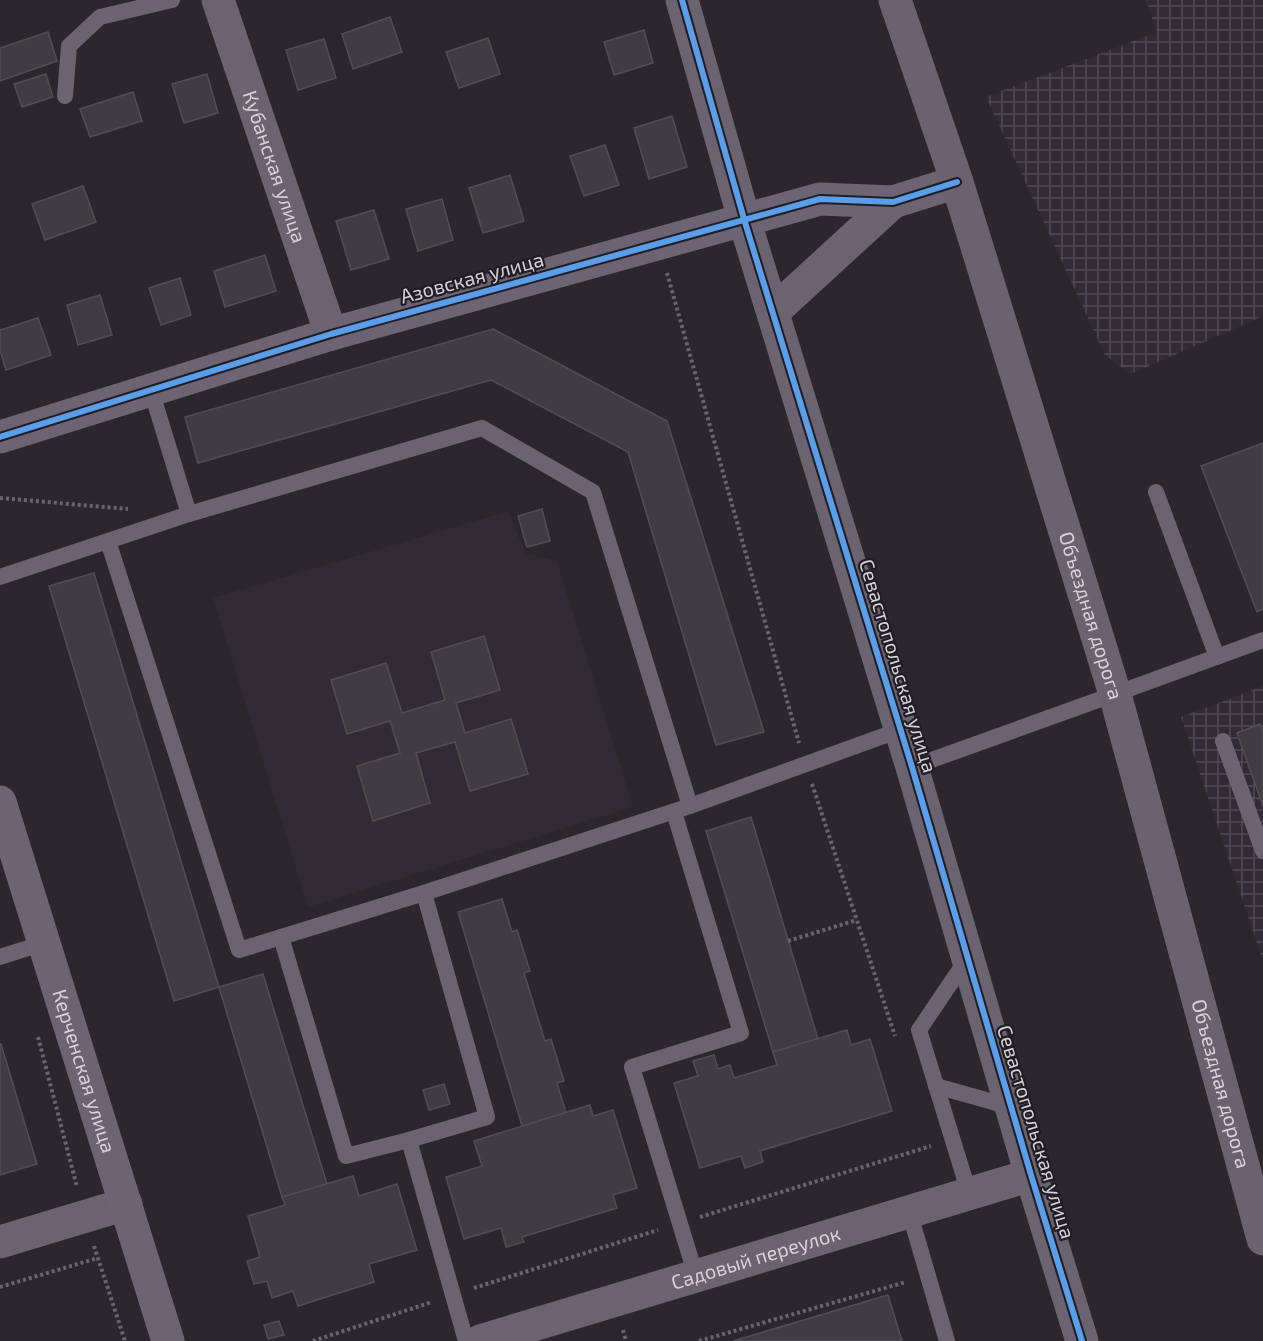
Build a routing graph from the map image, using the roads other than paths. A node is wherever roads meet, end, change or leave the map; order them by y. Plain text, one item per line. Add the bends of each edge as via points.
1 (172, 0) edge
2 (218, 0) edge
3 (682, 0) edge
4 (895, 0) edge
5 (65, 96) dead end
6 (957, 182) junction
7 (893, 202) junction
8 (744, 219) junction
9 (773, 312) junction
10 (331, 334) junction
11 (151, 390) junction
12 (0, 437) edge
13 (1156, 492) dead end
14 (189, 514) junction
15 (108, 541) junction
16 (0, 577) edge
17 (1263, 640) edge
18 (1217, 657) junction
19 (1115, 694) junction
20 (900, 730) junction
21 (1223, 741) dead end
22 (912, 767) junction
23 (0, 802) edge
24 (682, 809) junction
25 (1263, 851) edge
26 (424, 893) junction
27 (282, 937) junction
28 (44, 943) junction
29 (0, 957) edge
30 (967, 959) junction
31 (936, 1086) junction
32 (1011, 1107) junction
33 (409, 1140) junction
34 (1031, 1174) junction
35 (969, 1193) junction
36 (126, 1204) junction
37 (909, 1211) junction
38 (1263, 1239) edge
39 (0, 1242) edge
40 (696, 1276) junction
41 (168, 1341) edge
42 (466, 1341) edge
43 (480, 1341) edge
44 (947, 1341) edge
45 (1082, 1341) edge

1 - 5 lane via 99,17 69,46
2 - 10 street, Кубанская улица
3 - 8 street, Севастопольская улица
4 - 6 main road, Объездная дорога
6 - 7 street, Азовская улица
6 - 19 main road, Объездная дорога
7 - 8 street, Азовская улица via 820,199
7 - 9 street
8 - 9 street, Севастопольская улица
8 - 10 street, Азовская улица
9 - 20 street, Севастопольская улица
10 - 11 street, Азовская улица
11 - 12 street, Азовская улица
11 - 14 lane
13 - 18 lane
14 - 15 lane
14 - 24 lane via 482,428 573,480 593,492
15 - 16 lane
15 - 27 lane via 239,950
17 - 18 lane
18 - 19 lane
19 - 22 lane
19 - 38 main road, Объездная дорога
20 - 22 street, Севастопольская улица
20 - 24 lane
21 - 25 lane
22 - 30 street, Севастопольская улица
23 - 28 street, Керченская улица
24 - 26 lane
24 - 40 lane via 741,1033 632,1067
26 - 27 lane
26 - 33 lane via 487,1117
27 - 33 lane via 346,1156
28 - 29 lane
28 - 36 street, Керченская улица
30 - 31 lane via 919,1030
30 - 32 street, Севастопольская улица
31 - 32 lane
31 - 35 lane
32 - 34 street, Севастопольская улица
33 - 42 lane
34 - 35 street, Садовый переулок
34 - 45 street, Севастопольская улица
35 - 37 street, Садовый переулок
36 - 39 street
36 - 41 street, Керченская улица
37 - 40 street, Садовый переулок
37 - 44 lane
40 - 43 street, Садовый переулок

